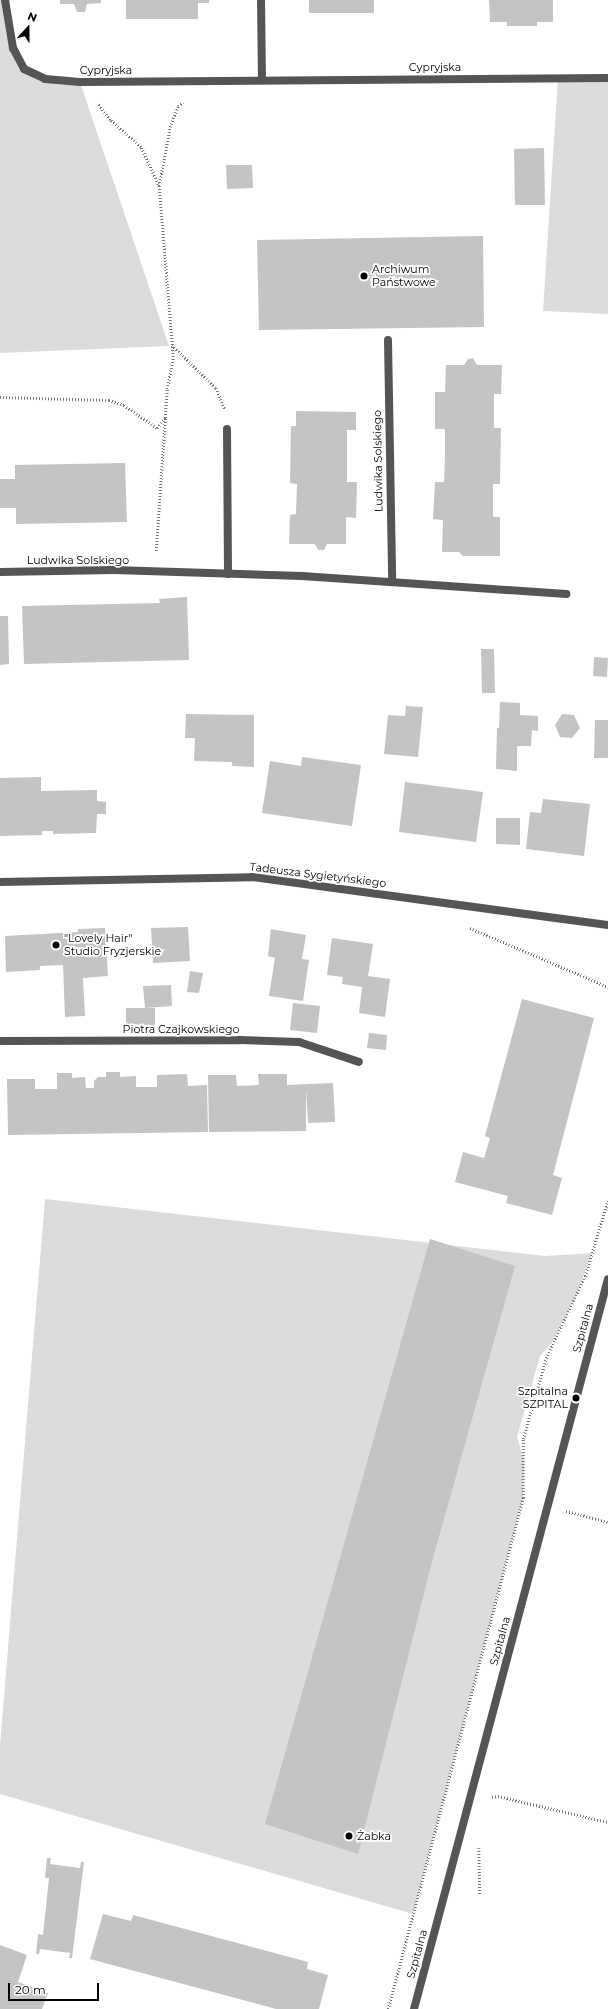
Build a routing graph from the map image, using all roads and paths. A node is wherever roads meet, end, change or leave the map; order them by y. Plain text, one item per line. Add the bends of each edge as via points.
1 (5, 0) edge
2 (261, 0) edge
3 (608, 78) edge
4 (262, 79) junction
5 (208, 80) junction
6 (80, 82) junction
7 (159, 186) junction
8 (388, 340) dead end
9 (172, 344) junction
10 (0, 397) edge
11 (227, 415) dead end
12 (165, 418) junction
13 (227, 430) dead end
14 (0, 572) edge
15 (155, 572) junction
16 (228, 574) junction
17 (392, 582) junction
18 (566, 594) dead end
19 (0, 882) edge
20 (608, 925) edge
21 (463, 926) dead end
22 (608, 987) edge
23 (0, 1041) edge
24 (359, 1062) dead end
25 (608, 1200) edge
26 (608, 1279) edge
27 (489, 1800) dead end
28 (608, 1822) edge
29 (479, 1844) dead end
30 (480, 1895) dead end
31 (388, 2009) edge
32 (414, 2009) edge

1 - 6 street, Cypryjska via 13,48 24,69 45,78
2 - 4 street
3 - 4 street, Cypryjska
4 - 5 street, Cypryjska
5 - 6 street, Cypryjska
5 - 7 path via 178,106 170,127
6 - 7 path via 110,120 141,147
7 - 9 path
8 - 17 street, Ludwika Solskiego
9 - 11 path via 216,388
9 - 12 path via 173,358
10 - 12 path via 109,400 124,405 157,428
12 - 15 path
13 - 16 street
14 - 15 street, Ludwika Solskiego
15 - 16 street, Ludwika Solskiego
16 - 17 street, Ludwika Solskiego
17 - 18 street, Ludwika Solskiego
19 - 20 street, Tadeusza Sygietyńskiego via 252,877
21 - 22 path
23 - 24 street, Piotra Czajkowskiego via 299,1042
25 - 31 path via 585,1276 546,1358 523,1439 523,1498
26 - 32 street, Szpitalna
27 - 28 path via 492,1796 498,1796
29 - 30 path

